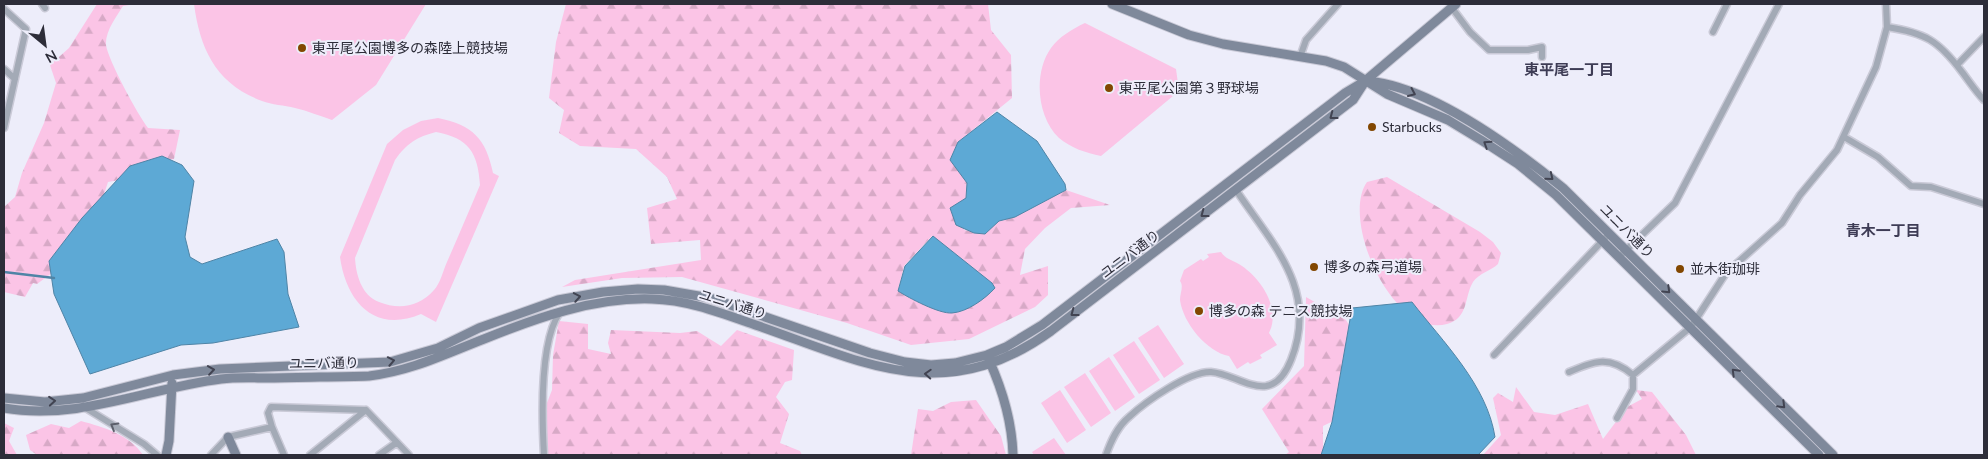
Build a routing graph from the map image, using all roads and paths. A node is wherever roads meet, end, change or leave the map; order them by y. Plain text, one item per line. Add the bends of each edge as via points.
1 (1112, 4) edge
2 (1726, 4) edge
3 (1779, 4) edge
4 (1886, 4) edge
5 (1335, 5) edge
6 (1454, 6) edge
7 (4, 9) edge
8 (1887, 27) junction
9 (1713, 32) dead end
10 (1984, 37) edge
11 (1300, 57) junction
12 (1542, 57) dead end
13 (1957, 65) junction
14 (4, 68) edge
15 (15, 79) junction
16 (1365, 81) junction
17 (1984, 100) edge
18 (4, 128) edge
19 (1844, 137) junction
20 (1236, 190) junction
21 (1984, 204) edge
22 (1610, 234) junction
23 (1603, 242) junction
24 (1626, 250) junction
25 (1619, 257) junction
26 (558, 300) junction
27 (560, 312) junction
28 (1696, 319) junction
29 (1691, 328) junction
30 (987, 355) junction
31 (1494, 355) dead end
32 (991, 364) junction
33 (1569, 372) dead end
34 (174, 375) junction
35 (1633, 375) junction
36 (171, 388) junction
37 (4, 398) edge
38 (83, 398) junction
39 (4, 408) edge
40 (84, 408) junction
41 (366, 410) junction
42 (1618, 418) dead end
43 (272, 427) junction
44 (228, 437) junction
45 (396, 442) junction
46 (1815, 450) edge
47 (157, 455) edge
48 (166, 455) edge
49 (211, 455) edge
50 (236, 455) edge
51 (284, 455) edge
52 (310, 455) edge
53 (379, 455) edge
54 (409, 455) edge
55 (544, 455) edge
56 (1013, 455) edge
57 (1106, 455) edge
58 (1833, 455) edge

1 - 11 street via 1190,36
2 - 9 street
3 - 24 street via 1675,203
4 - 8 street
5 - 11 street via 1306,40
6 - 12 street via 1470,32 1489,50 1542,47
6 - 16 street
7 - 15 street via 26,29
8 - 13 street via 1928,36
8 - 19 street via 1876,67
10 - 13 street
11 - 16 street via 1344,67
13 - 17 street
14 - 15 street
15 - 18 street
16 -> 20 street, ユニバ通り via 1353,100
16 -> 22 street, ユニバ通り via 1390,83 1486,132 1521,154 1563,188
23 -> 16 street, ユニバ通り via 1518,164 1448,120
16 - 30 street, ユニバ通り via 1042,325 1006,348
19 - 21 street via 1878,156 1911,186 1931,187
19 - 28 street via 1782,223 1726,273
20 -> 32 street, ユニバ通り via 1032,345
20 - 57 street via 1286,264 1298,296 1302,311 1301,328 1286,373 1267,386 1210,372 1190,377 1128,417 1113,436
22 - 23 street
22 - 24 street, ユニバ通り
23 - 25 street, ユニバ通り
23 - 31 street
24 - 25 street
24 -> 28 street, ユニバ通り
25 - 29 street, ユニバ通り
26 - 27 street
26 -> 30 street, ユニバ通り via 603,292 664,290 710,298 905,362 955,363
34 -> 26 street, ユニバ通り via 220,369 390,362 438,348 479,328
32 -> 27 street, ユニバ通り via 942,374 907,372 866,363 711,308 671,301 617,301
27 - 36 street, ユニバ通り via 393,373 222,378
27 - 55 street via 551,324 541,405
28 - 29 street
28 -> 46 street, ユニバ通り
29 - 35 street
46 -> 29 street, ユニバ通り
30 - 32 street
32 - 56 street via 1007,405
33 - 35 street via 1604,360 1622,365
34 - 36 street
34 - 38 street, ユニバ通り
35 - 42 street via 1633,389
36 - 40 street, ユニバ通り
36 - 48 street
37 -> 38 street, ユニバ通り via 45,402
38 - 40 street
39 - 40 street, ユニバ通り via 44,412
47 -> 40 street
41 - 43 street via 271,407 268,413
41 - 45 street
41 - 52 street
43 - 44 street
43 - 51 street
44 - 49 street
44 - 50 street
45 - 53 street
45 - 54 street
46 - 58 street, ユニバ通り

